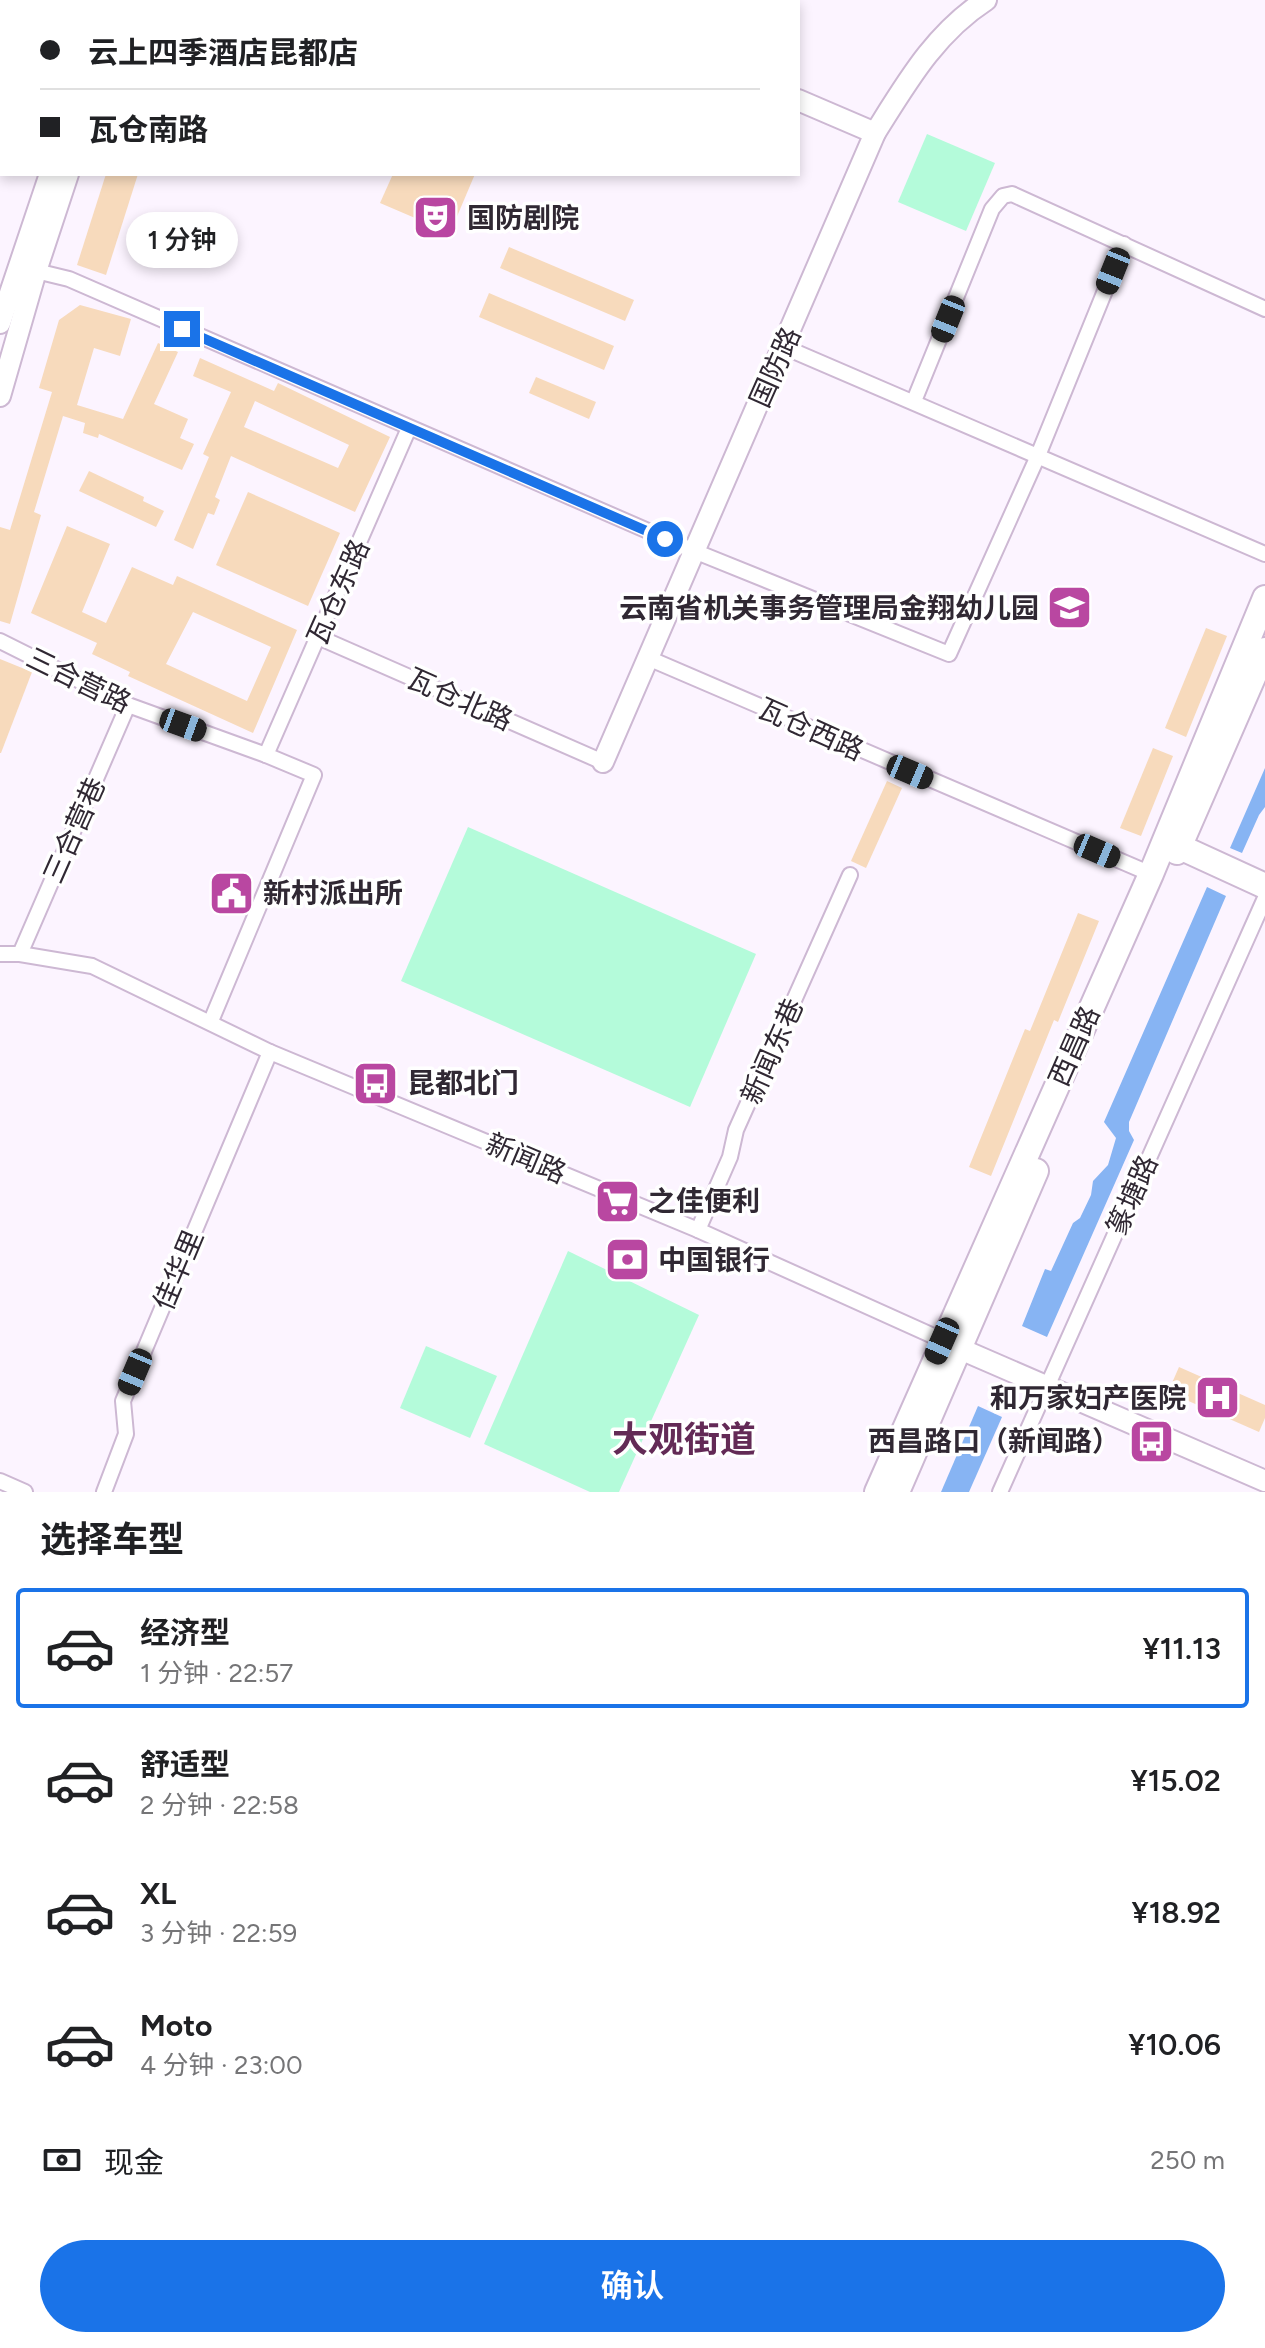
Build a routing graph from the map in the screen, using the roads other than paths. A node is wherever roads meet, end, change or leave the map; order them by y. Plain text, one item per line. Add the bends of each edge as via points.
1 (986, 0) edge
2 (964, 6) edge
3 (800, 101) edge
4 (875, 133) junction
5 (49, 176) edge
6 (67, 176) edge
7 (1124, 244) junction
8 (36, 271) junction
9 (1265, 309) edge
10 (0, 323) edge
11 (784, 347) junction
12 (0, 396) edge
13 (914, 401) junction
14 (409, 428) junction
15 (1037, 458) junction
16 (694, 551) junction
17 (1265, 554) edge
18 (1265, 598) edge
19 (318, 637) junction
20 (0, 641) edge
21 (1265, 650) edge
22 (648, 658) junction
23 (128, 705) junction
24 (266, 755) junction
25 (603, 762) joint
26 (1180, 847) junction
27 (1151, 874) junction
28 (850, 875) dead end
29 (1265, 886) edge
30 (1265, 898) edge
31 (0, 954) edge
32 (20, 954) junction
33 (211, 1021) junction
34 (270, 1052) junction
35 (698, 1230) junction
36 (950, 1344) junction
37 (1046, 1385) junction
38 (0, 1481) edge
39 (1265, 1481) edge
40 (25, 1492) edge
41 (104, 1492) edge
42 (877, 1492) edge
43 (897, 1492) edge
44 (1000, 1492) edge

1 - 2 street, 国防路
2 - 4 street, 国防路 via 919,63
3 - 4 street
4 - 11 street, 国防路
5 - 10 street
6 - 8 street
7 - 9 street
7 - 13 street via 1012,194 1003,196 992,209
7 - 15 street
8 - 12 street
8 - 14 street via 69,279
11 - 13 street
11 - 16 street, 国防路
13 - 15 street
14 - 16 street
14 - 19 street, 瓦仓东路
15 - 16 street via 949,654
15 - 17 street
16 - 22 street, 国防路
18 - 27 main road, 西昌路
19 - 24 street, 瓦仓东路
19 - 25 street, 瓦仓北路
20 - 23 street, 三合营路
21 - 26 main road, 西昌路
22 - 25 street, 国防路
22 - 27 street, 瓦仓西路
23 - 24 street, 三合营路
23 - 32 street, 三合营巷
24 - 33 street, 三合营路 via 314,775
26 - 29 main road
26 - 36 main road, 西昌路
27 - 36 main road, 西昌路
28 - 35 street, 新闻东巷 via 736,1130
30 - 37 street, 篆塘路
31 - 32 street, 新闻路
32 - 33 street, 新闻路 via 92,966
33 - 34 street, 新闻路
34 - 35 street, 新闻路
34 - 41 street, 佳华里 via 123,1401 126,1434
35 - 36 street, 新闻路
36 - 37 street, 新闻路
36 - 42 main road, 西昌路
36 - 43 main road, 西昌路
37 - 39 street, 新闻路
37 - 44 street, 篆塘路
38 - 40 street

